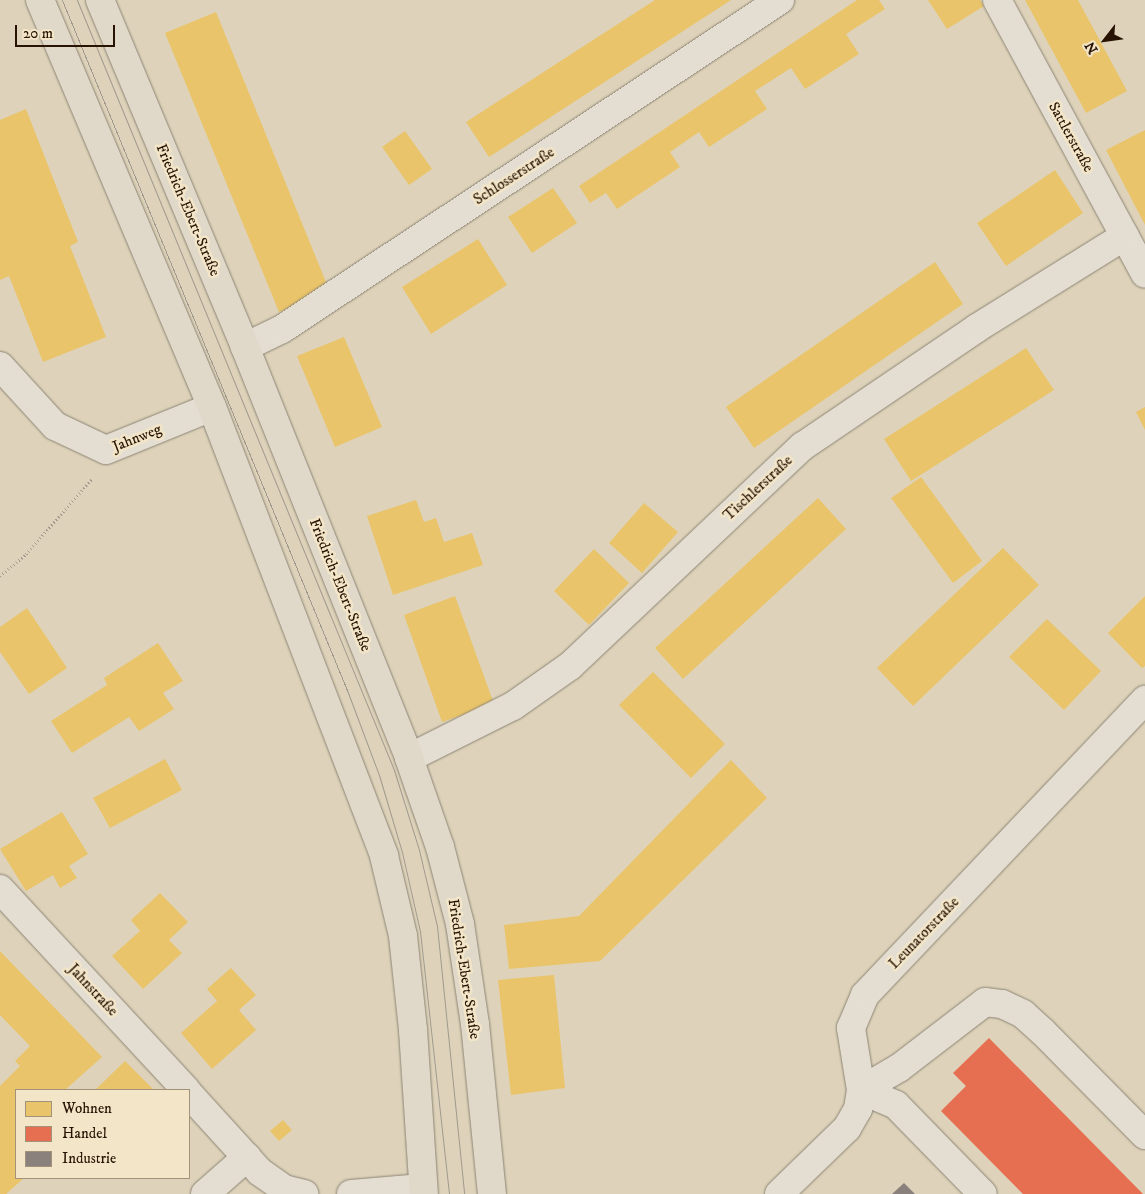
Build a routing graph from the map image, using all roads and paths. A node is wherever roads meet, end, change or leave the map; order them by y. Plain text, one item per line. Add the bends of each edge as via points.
1 (40, 0) edge
2 (100, 0) edge
3 (780, 0) edge
4 (997, 0) edge
5 (1125, 236) junction
6 (1145, 274) edge
7 (245, 347) junction
8 (0, 366) edge
9 (212, 407) junction
10 (106, 450) junction
11 (0, 576) edge
12 (1145, 700) edge
13 (409, 758) junction
14 (0, 889) edge
15 (185, 1089) edge
16 (861, 1090) junction
17 (190, 1095) edge
18 (1145, 1135) edge
19 (247, 1157) junction
20 (423, 1191) edge
21 (204, 1194) edge
22 (304, 1194) edge
23 (351, 1194) edge
24 (492, 1194) edge
25 (779, 1194) edge
26 (983, 1194) edge

1 - 9 main road
2 - 7 main road, Friedrich-Ebert-Straße
3 - 7 street, Schlosserstraße via 282,329
4 - 5 street, Sattlerstraße
5 - 6 street, Sattlerstraße
5 - 13 street, Tischlerstraße via 968,334 802,446 570,666 513,706
7 - 13 main road, Friedrich-Ebert-Straße
8 - 10 street, Jahnweg via 55,426
9 - 10 street, Jahnweg
9 - 20 main road via 384,856 403,936 413,1030
10 - 11 path via 95,476 26,554
12 - 16 street, Leunatorstraße via 865,995 851,1028
13 - 24 main road, Friedrich-Ebert-Straße via 440,847 460,924 475,1024
14 - 15 street, Jahnstraße
16 - 18 street via 899,1068 986,1002 1002,1004 1023,1014 1043,1032
16 - 25 street, Leunatorstraße via 858,1108 847,1128
16 - 26 street via 896,1105
17 - 19 street
19 - 21 street
19 - 22 street via 260,1172 284,1189
20 - 23 street

